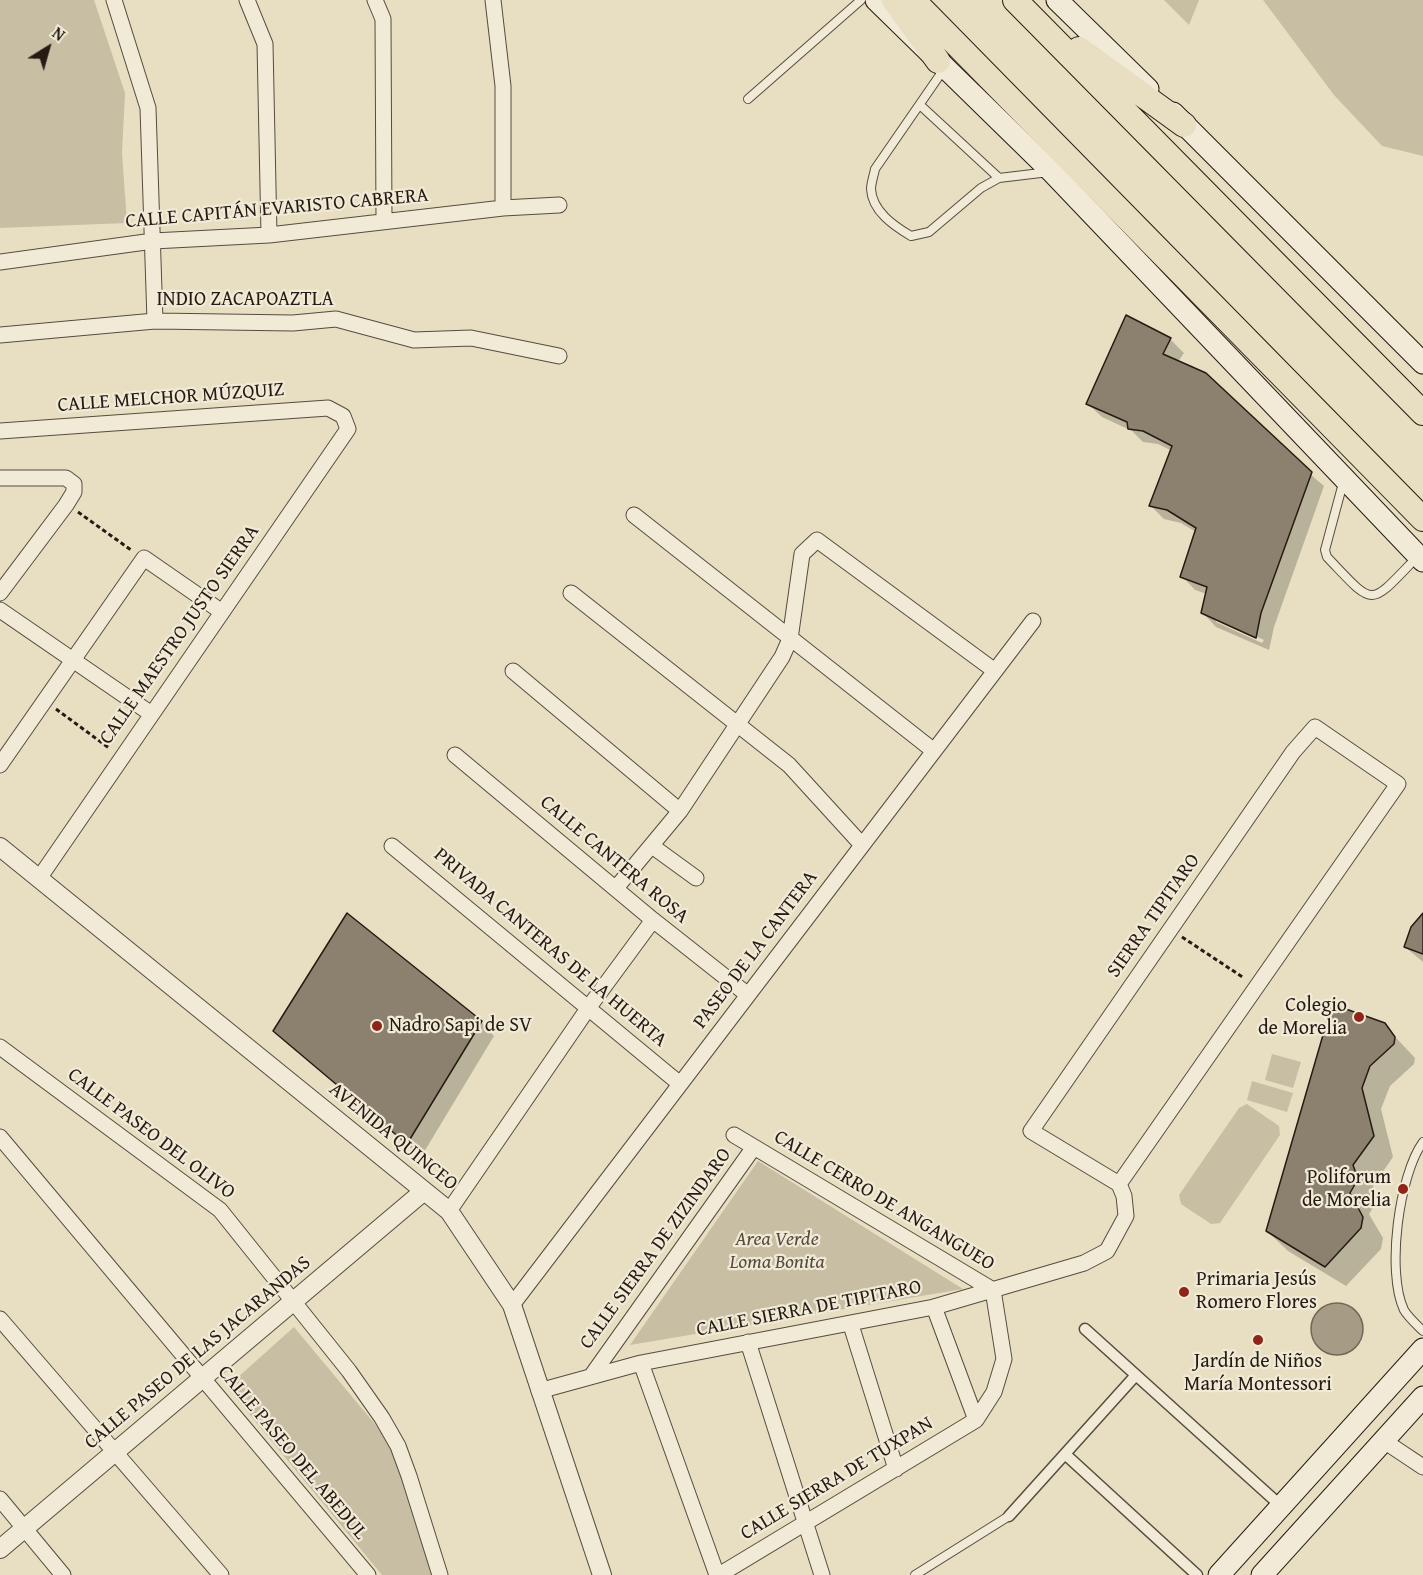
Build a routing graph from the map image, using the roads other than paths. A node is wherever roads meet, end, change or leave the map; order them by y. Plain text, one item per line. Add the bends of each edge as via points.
1 (114, 0) edge
2 (247, 0) edge
3 (375, 0) edge
4 (493, 0) edge
5 (861, 0) edge
6 (876, 0) edge
7 (894, 0) edge
8 (913, 0) edge
9 (1057, 0) edge
10 (1019, 4) edge
11 (942, 65) junction
12 (748, 99) dead end
13 (920, 105) junction
14 (1184, 124) junction
15 (1052, 172) junction
16 (999, 178) junction
17 (559, 205) dead end
18 (503, 208) junction
19 (384, 221) junction
20 (269, 235) junction
21 (153, 241) junction
22 (0, 262) edge
23 (155, 321) junction
24 (0, 335) edge
25 (559, 356) dead end
26 (1423, 363) edge
27 (1423, 412) edge
28 (343, 416) joint
29 (0, 431) edge
30 (0, 478) edge
31 (1344, 478) junction
32 (634, 514) dead end
33 (1423, 519) edge
34 (1421, 558) edge
35 (0, 593) edge
36 (571, 593) dead end
37 (0, 610) edge
38 (222, 612) junction
39 (1033, 621) dead end
40 (790, 639) junction
41 (74, 661) junction
42 (513, 671) dead end
43 (995, 671) junction
44 (150, 713) junction
45 (739, 725) junction
46 (934, 751) junction
47 (455, 755) dead end
48 (0, 765) edge
49 (680, 811) junction
50 (0, 846) edge
51 (393, 846) dead end
52 (652, 846) junction
53 (862, 846) junction
54 (40, 877) junction
55 (696, 878) dead end
56 (616, 888) junction
57 (653, 920) junction
58 (748, 995) junction
59 (589, 1007) junction
60 (0, 1047) edge
61 (680, 1084) junction
62 (734, 1135) dead end
63 (0, 1137) edge
64 (754, 1147) junction
65 (1422, 1147) edge
66 (1119, 1184) junction
67 (424, 1191) junction
68 (448, 1211) junction
69 (993, 1290) junction
70 (294, 1301) junction
71 (512, 1305) junction
72 (934, 1307) junction
73 (0, 1319) edge
74 (851, 1325) junction
75 (1085, 1329) dead end
76 (1423, 1331) edge
77 (748, 1342) junction
78 (1423, 1349) edge
79 (641, 1363) junction
80 (592, 1375) junction
81 (1136, 1375) junction
82 (201, 1379) junction
83 (539, 1391) junction
84 (1423, 1397) edge
85 (976, 1420) junction
86 (1384, 1441) junction
87 (116, 1452) junction
88 (1065, 1454) junction
89 (1423, 1467) edge
90 (896, 1469) junction
91 (0, 1499) edge
92 (1281, 1506) junction
93 (1009, 1516) joint
94 (806, 1522) junction
95 (24, 1528) junction
96 (0, 1549) edge
97 (63, 1575) edge
98 (221, 1575) edge
99 (368, 1575) edge
100 (440, 1575) edge
101 (602, 1575) edge
102 (718, 1575) edge
103 (822, 1575) edge
104 (915, 1575) edge
105 (1197, 1575) edge
106 (1219, 1575) edge
107 (1262, 1575) edge

1 - 21 street via 148,108
2 - 20 street via 265,44
3 - 19 street via 382,20
4 - 18 street via 503,86
5 - 12 lane
6 - 11 main road
7 - 11 highway
8 - 33 highway
9 - 14 main road
10 - 14 highway
10 - 27 highway
11 - 13 lane
11 - 15 main road
13 - 16 lane
13 - 16 lane via 875,170 871,189 876,205 893,225 911,236 929,232 981,188
14 - 26 main road
15 - 16 lane
15 - 31 main road
17 - 18 street, CALLE CAPITÁN EVARISTO CABRERA
18 - 19 street, CALLE CAPITÁN EVARISTO CABRERA
19 - 20 street, CALLE CAPITÁN EVARISTO CABRERA
20 - 21 street, CALLE CAPITÁN EVARISTO CABRERA
21 - 22 street, CALLE CAPITÁN EVARISTO CABRERA
21 - 23 street
23 - 24 street, INDIO ZACAPOAZTLA
23 - 25 street, INDIO ZACAPOAZTLA via 293,323 336,319 414,340 471,338
28 - 29 street, CALLE MELCHOR MÚZQUIZ via 328,408
28 - 38 street, CALLE MAESTRO JUSTO SIERRA via 348,429
30 - 35 street via 66,478 74,484 66,504
31 - 34 main road
31 - 34 lane via 1325,550 1347,578 1370,597 1380,595
32 - 40 street
36 - 45 street
37 - 41 street
38 - 41 street via 144,558
38 - 44 street, CALLE MAESTRO JUSTO SIERRA
39 - 43 street, PASEO DE LA CANTERA
40 - 43 street via 802,554 817,540
40 - 45 street
40 - 46 street
41 - 44 street
41 - 48 street
42 - 49 street
43 - 46 street, PASEO DE LA CANTERA
44 - 54 street, CALLE MAESTRO JUSTO SIERRA
45 - 49 street
45 - 53 street via 789,765
46 - 53 street, PASEO DE LA CANTERA
47 - 56 street, CALLE CANTERA ROSA
49 - 52 street
50 - 54 street, AVENIDA QUINCEO
51 - 59 street, PRIVADA CANTERAS DE LA HUERTA
52 - 55 street
52 - 56 street
53 - 58 street, PASEO DE LA CANTERA
54 - 67 street, AVENIDA QUINCEO
56 - 57 street, CALLE CANTERA ROSA
57 - 58 street, CALLE CANTERA ROSA
57 - 59 street
58 - 61 street, PASEO DE LA CANTERA
59 - 61 street, PRIVADA CANTERAS DE LA HUERTA
59 - 68 street
60 - 70 street, CALLE PASEO DEL OLIVO via 220,1210
61 - 71 street, PASEO DE LA CANTERA
62 - 64 street, CALLE CERRO DE ANGANGUEO
63 - 82 street, CALLE PASEO DEL ABEDUL
64 - 69 street, CALLE CERRO DE ANGANGUEO
64 - 80 street, CALLE SIERRA DE ZIZINDARO
65 - 76 lane via 1404,1187 1395,1267 1404,1310
66 - 66 street, SIERRA TIPITARO via 1398,784 1315,727 1293,752 1031,1131
66 - 69 street, CALLE SIERRA DE TIPITARO via 1126,1216 1107,1251 1084,1263
67 - 68 street, AVENIDA QUINCEO
67 - 70 street, CALLE PASEO DE LAS JACARANDAS
68 - 71 street, AVENIDA QUINCEO
69 - 72 street, CALLE SIERRA DE TIPITARO
69 - 85 street via 1004,1359 994,1392
70 - 82 street, CALLE PASEO DE LAS JACARANDAS
70 - 100 street, CALLE PASEO DEL OLIVO via 349,1371 398,1446
71 - 83 street, AVENIDA QUINCEO
72 - 74 street, CALLE SIERRA DE TIPITARO
72 - 85 street
73 - 87 street
74 - 77 street, CALLE SIERRA DE TIPITARO
74 - 90 street
75 - 81 street
77 - 79 street, CALLE SIERRA DE TIPITARO
77 - 94 street
78 - 92 main road
79 - 80 street, CALLE SIERRA DE TIPITARO
79 - 102 street
80 - 83 street, CALLE SIERRA DE TIPITARO
81 - 88 street
81 - 92 street
82 - 87 street, CALLE PASEO DE LAS JACARANDAS
82 - 99 street, CALLE PASEO DEL ABEDUL
83 - 101 street, AVENIDA QUINCEO
84 - 86 main road
85 - 90 street, CALLE SIERRA DE TUXPAN
86 - 89 street
86 - 107 main road
87 - 95 street, CALLE PASEO DE LAS JACARANDAS
87 - 98 street
88 - 93 street
88 - 105 street
90 - 94 street, CALLE SIERRA DE TUXPAN
91 - 95 street
92 - 106 main road
93 - 104 lane
94 - 102 street, CALLE SIERRA DE TUXPAN
94 - 103 street
95 - 96 street, CALLE PASEO DE LAS JACARANDAS
95 - 97 street

